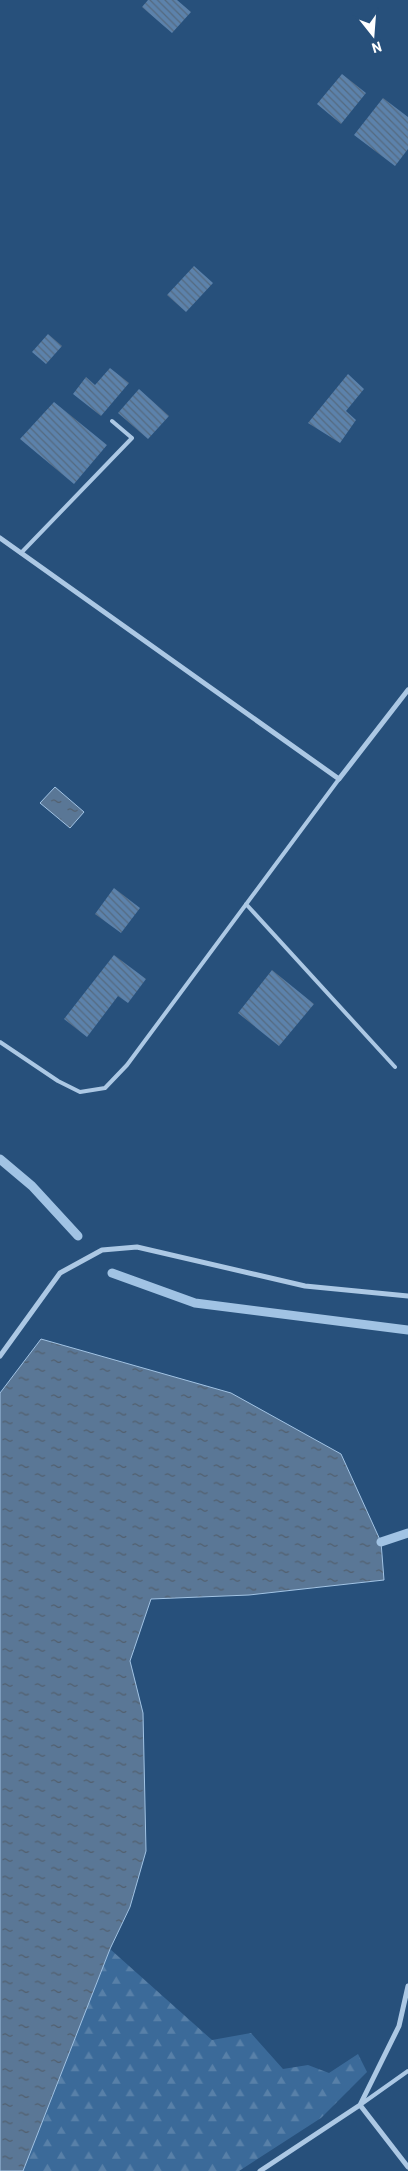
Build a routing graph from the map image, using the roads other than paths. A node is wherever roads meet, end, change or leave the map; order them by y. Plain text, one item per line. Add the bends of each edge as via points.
1 (112, 422) dead end
2 (0, 538) edge
3 (21, 552) junction
4 (408, 690) edge
5 (339, 779) junction
6 (246, 904) junction
7 (0, 1042) edge
8 (395, 1067) dead end
9 (408, 1296) edge
10 (0, 1356) edge
11 (408, 1986) edge
12 (408, 2070) edge
13 (360, 2105) junction
14 (408, 2166) edge
15 (260, 2171) edge

1 - 3 lane via 132,438
2 - 3 street
3 - 5 street
4 - 5 street
5 - 6 lane
6 - 7 lane via 127,1065 105,1088 80,1092
6 - 8 lane
9 - 10 street via 305,1286 137,1247 102,1250 60,1273
11 - 13 street via 399,2026
12 - 13 lane
13 - 14 street
13 - 15 street

